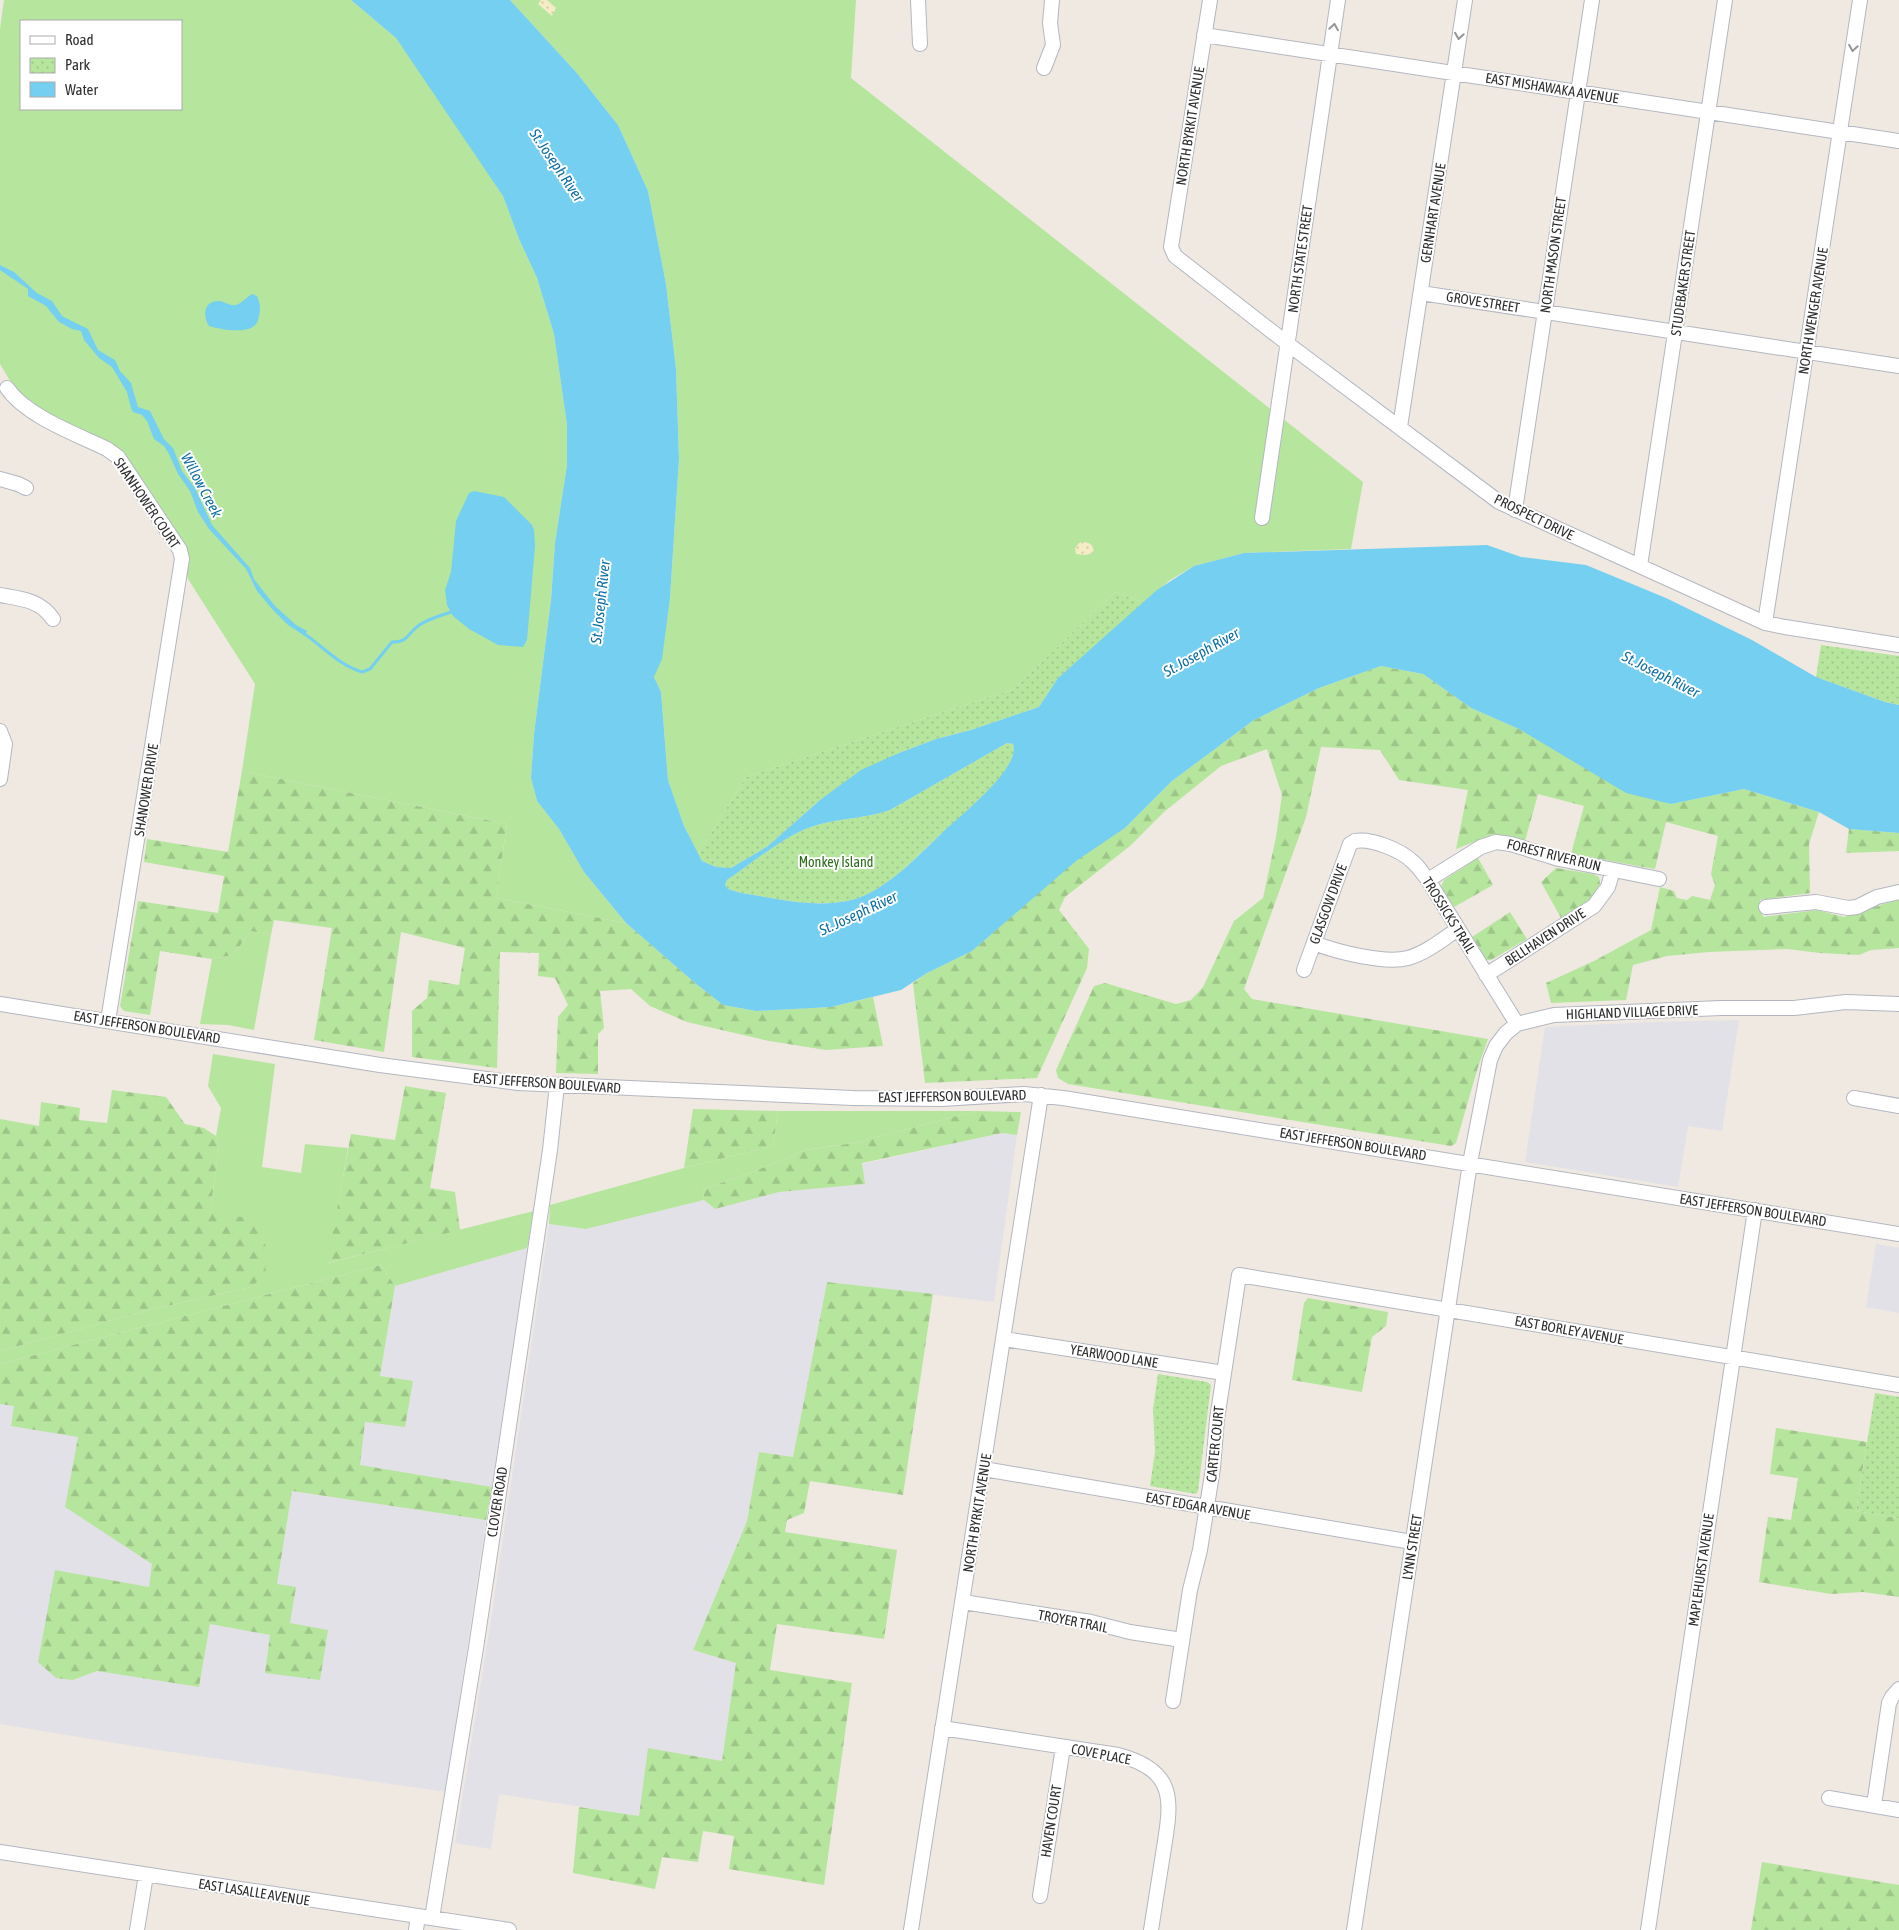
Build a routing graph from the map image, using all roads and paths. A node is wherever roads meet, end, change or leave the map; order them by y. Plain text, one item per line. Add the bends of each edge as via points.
1 (918, 0) edge
2 (1052, 0) edge
3 (1210, 0) edge
4 (1338, 0) edge
5 (1465, 0) edge
6 (1592, 0) edge
7 (1725, 0) edge
8 (1860, 0) edge
9 (1204, 35) junction
10 (920, 44) dead end
11 (1329, 54) junction
12 (1044, 68) dead end
13 (1454, 73) junction
14 (1577, 92) junction
15 (1708, 112) junction
16 (1840, 132) junction
17 (1899, 141) edge
18 (1172, 252) joint
19 (1421, 292) junction
20 (1545, 311) junction
21 (1676, 331) junction
22 (1288, 344) junction
23 (1807, 351) junction
24 (1899, 366) edge
25 (7, 388) dead end
26 (1400, 427) junction
27 (0, 479) edge
28 (26, 488) dead end
29 (1515, 510) junction
30 (1262, 518) dead end
31 (182, 559) joint
32 (1640, 566) junction
33 (0, 595) edge
34 (53, 619) dead end
35 (1765, 623) junction
36 (1899, 645) edge
37 (0, 731) edge
38 (0, 779) edge
39 (1355, 841) joint
40 (1613, 870) junction
41 (1659, 879) dead end
42 (1428, 880) junction
43 (1899, 892) edge
44 (1766, 907) dead end
45 (1458, 929) junction
46 (1314, 943) junction
47 (1304, 970) dead end
48 (1486, 974) junction
49 (0, 1004) edge
50 (1899, 1004) edge
51 (108, 1021) junction
52 (1517, 1024) junction
53 (557, 1085) junction
54 (1041, 1095) junction
55 (1854, 1098) dead end
56 (1899, 1106) edge
57 (1470, 1163) junction
58 (1755, 1210) junction
59 (1899, 1234) edge
60 (1238, 1275) joint
61 (1449, 1311) junction
62 (1004, 1339) junction
63 (1733, 1358) junction
64 (1224, 1373) junction
65 (1899, 1385) edge
66 (984, 1469) junction
67 (1207, 1507) junction
68 (1412, 1542) junction
69 (963, 1602) junction
70 (1182, 1640) junction
71 (1899, 1689) edge
72 (1173, 1701) dead end
73 (942, 1728) junction
74 (1063, 1746) junction
75 (1829, 1798) dead end
76 (1874, 1806) junction
77 (1899, 1810) edge
78 (0, 1852) edge
79 (146, 1875) junction
80 (1040, 1896) dead end
81 (432, 1918) junction
82 (417, 1923) edge
83 (137, 1930) edge
84 (509, 1930) edge
85 (911, 1930) edge
86 (1151, 1930) edge
87 (1354, 1930) edge
88 (1648, 1930) edge

1 - 10 street
2 - 12 street via 1053,45
3 - 9 street, NORTH BYRKIT AVENUE
11 -> 4 street, NORTH STATE STREET
5 -> 13 street, GERNHART AVENUE
6 - 14 street, NORTH MASON STREET
7 - 15 street, STUDEBAKER STREET
8 -> 16 street, NORTH WENGER AVENUE
9 - 11 street, EAST MISHAWAKA AVENUE
9 - 18 street, NORTH BYRKIT AVENUE
11 - 13 street, EAST MISHAWAKA AVENUE
11 - 22 street, NORTH STATE STREET
13 - 14 street, EAST MISHAWAKA AVENUE
13 - 19 street, GERNHART AVENUE
14 - 15 street, EAST MISHAWAKA AVENUE
14 - 20 street, NORTH MASON STREET
15 - 16 street, EAST MISHAWAKA AVENUE
15 - 21 street, STUDEBAKER STREET
16 - 17 street, EAST MISHAWAKA AVENUE
16 - 23 street, NORTH WENGER AVENUE
18 - 22 street, PROSPECT DRIVE
19 - 20 street, GROVE STREET
19 - 26 street, GERNHART AVENUE
20 - 21 street, GROVE STREET
20 - 29 street, NORTH MASON STREET
21 - 23 street, GROVE STREET
21 - 32 street, STUDEBAKER STREET
22 - 26 street, PROSPECT DRIVE
22 - 30 street, NORTH STATE STREET
23 - 24 street, GROVE STREET
23 - 35 street, NORTH WENGER AVENUE
25 - 31 street, SHANHOWER COURT via 30,410 107,448 118,457 180,550
26 - 29 street, PROSPECT DRIVE via 1486,493
27 - 28 street
29 - 32 street, PROSPECT DRIVE
31 - 51 street, SHANOWER DRIVE
32 - 35 street, PROSPECT DRIVE
33 - 34 street via 37,603
35 - 36 street, PROSPECT DRIVE
37 - 38 street via 5,744
39 - 42 street, TROSSICKS TRAIL via 1370,841 1402,854
39 - 46 street, GLASGOW DRIVE via 1350,844
40 - 41 street, FOREST RIVER RUN
40 - 42 street, FOREST RIVER RUN via 1496,842 1481,846
40 - 48 street, BELLHAVEN DRIVE via 1608,887 1594,906
42 - 45 street, TROSSICKS TRAIL
43 - 44 street via 1877,897 1857,907 1816,902
45 - 46 street via 1420,954 1398,960 1333,950
45 - 48 street, TROSSICKS TRAIL
46 - 47 street, GLASGOW DRIVE
48 - 52 street, TROSSICKS TRAIL
49 - 51 street, EAST JEFFERSON BOULEVARD
50 - 52 street, HIGHLAND VILLAGE DRIVE via 1846,1002 1794,1008 1554,1015
51 - 53 street, EAST JEFFERSON BOULEVARD via 430,1073
52 - 57 street via 1496,1046 1490,1060
53 - 54 street, EAST JEFFERSON BOULEVARD via 854,1098
53 - 81 street, CLOVER ROAD via 476,1648
54 - 57 street, EAST JEFFERSON BOULEVARD
54 - 62 street, NORTH BYRKIT AVENUE
55 - 56 street
57 - 58 street, EAST JEFFERSON BOULEVARD
57 - 61 street, LYNN STREET
58 - 59 street, EAST JEFFERSON BOULEVARD
58 - 63 street, MAPLEHURST AVENUE
60 - 61 street, EAST BORLEY AVENUE
60 - 64 street, CARTER COURT
61 - 63 street, EAST BORLEY AVENUE
61 - 68 street, LYNN STREET
62 - 64 street, YEARWOOD LANE
62 - 66 street, NORTH BYRKIT AVENUE
63 - 65 street, EAST BORLEY AVENUE
63 - 88 street, MAPLEHURST AVENUE
64 - 67 street, CARTER COURT
66 - 67 street, EAST EDGAR AVENUE
66 - 69 street, NORTH BYRKIT AVENUE
67 - 68 street, EAST EDGAR AVENUE
67 - 70 street, CARTER COURT
68 - 87 street, LYNN STREET
69 - 70 street, TROYER TRAIL
69 - 73 street, NORTH BYRKIT AVENUE
70 - 72 street, CARTER COURT
71 - 76 street via 1889,1703
73 - 74 street, COVE PLACE
73 - 85 street, NORTH BYRKIT AVENUE
74 - 80 street, HAVEN COURT
74 - 86 street, COVE PLACE via 1134,1760 1154,1773 1166,1790 1170,1811
75 - 76 street
76 - 77 street
78 - 79 street, EAST LASALLE AVENUE
79 - 82 street, EAST LASALLE AVENUE
79 - 83 street
81 - 82 street, EAST LASALLE AVENUE
81 - 84 street, EAST LASALLE AVENUE

